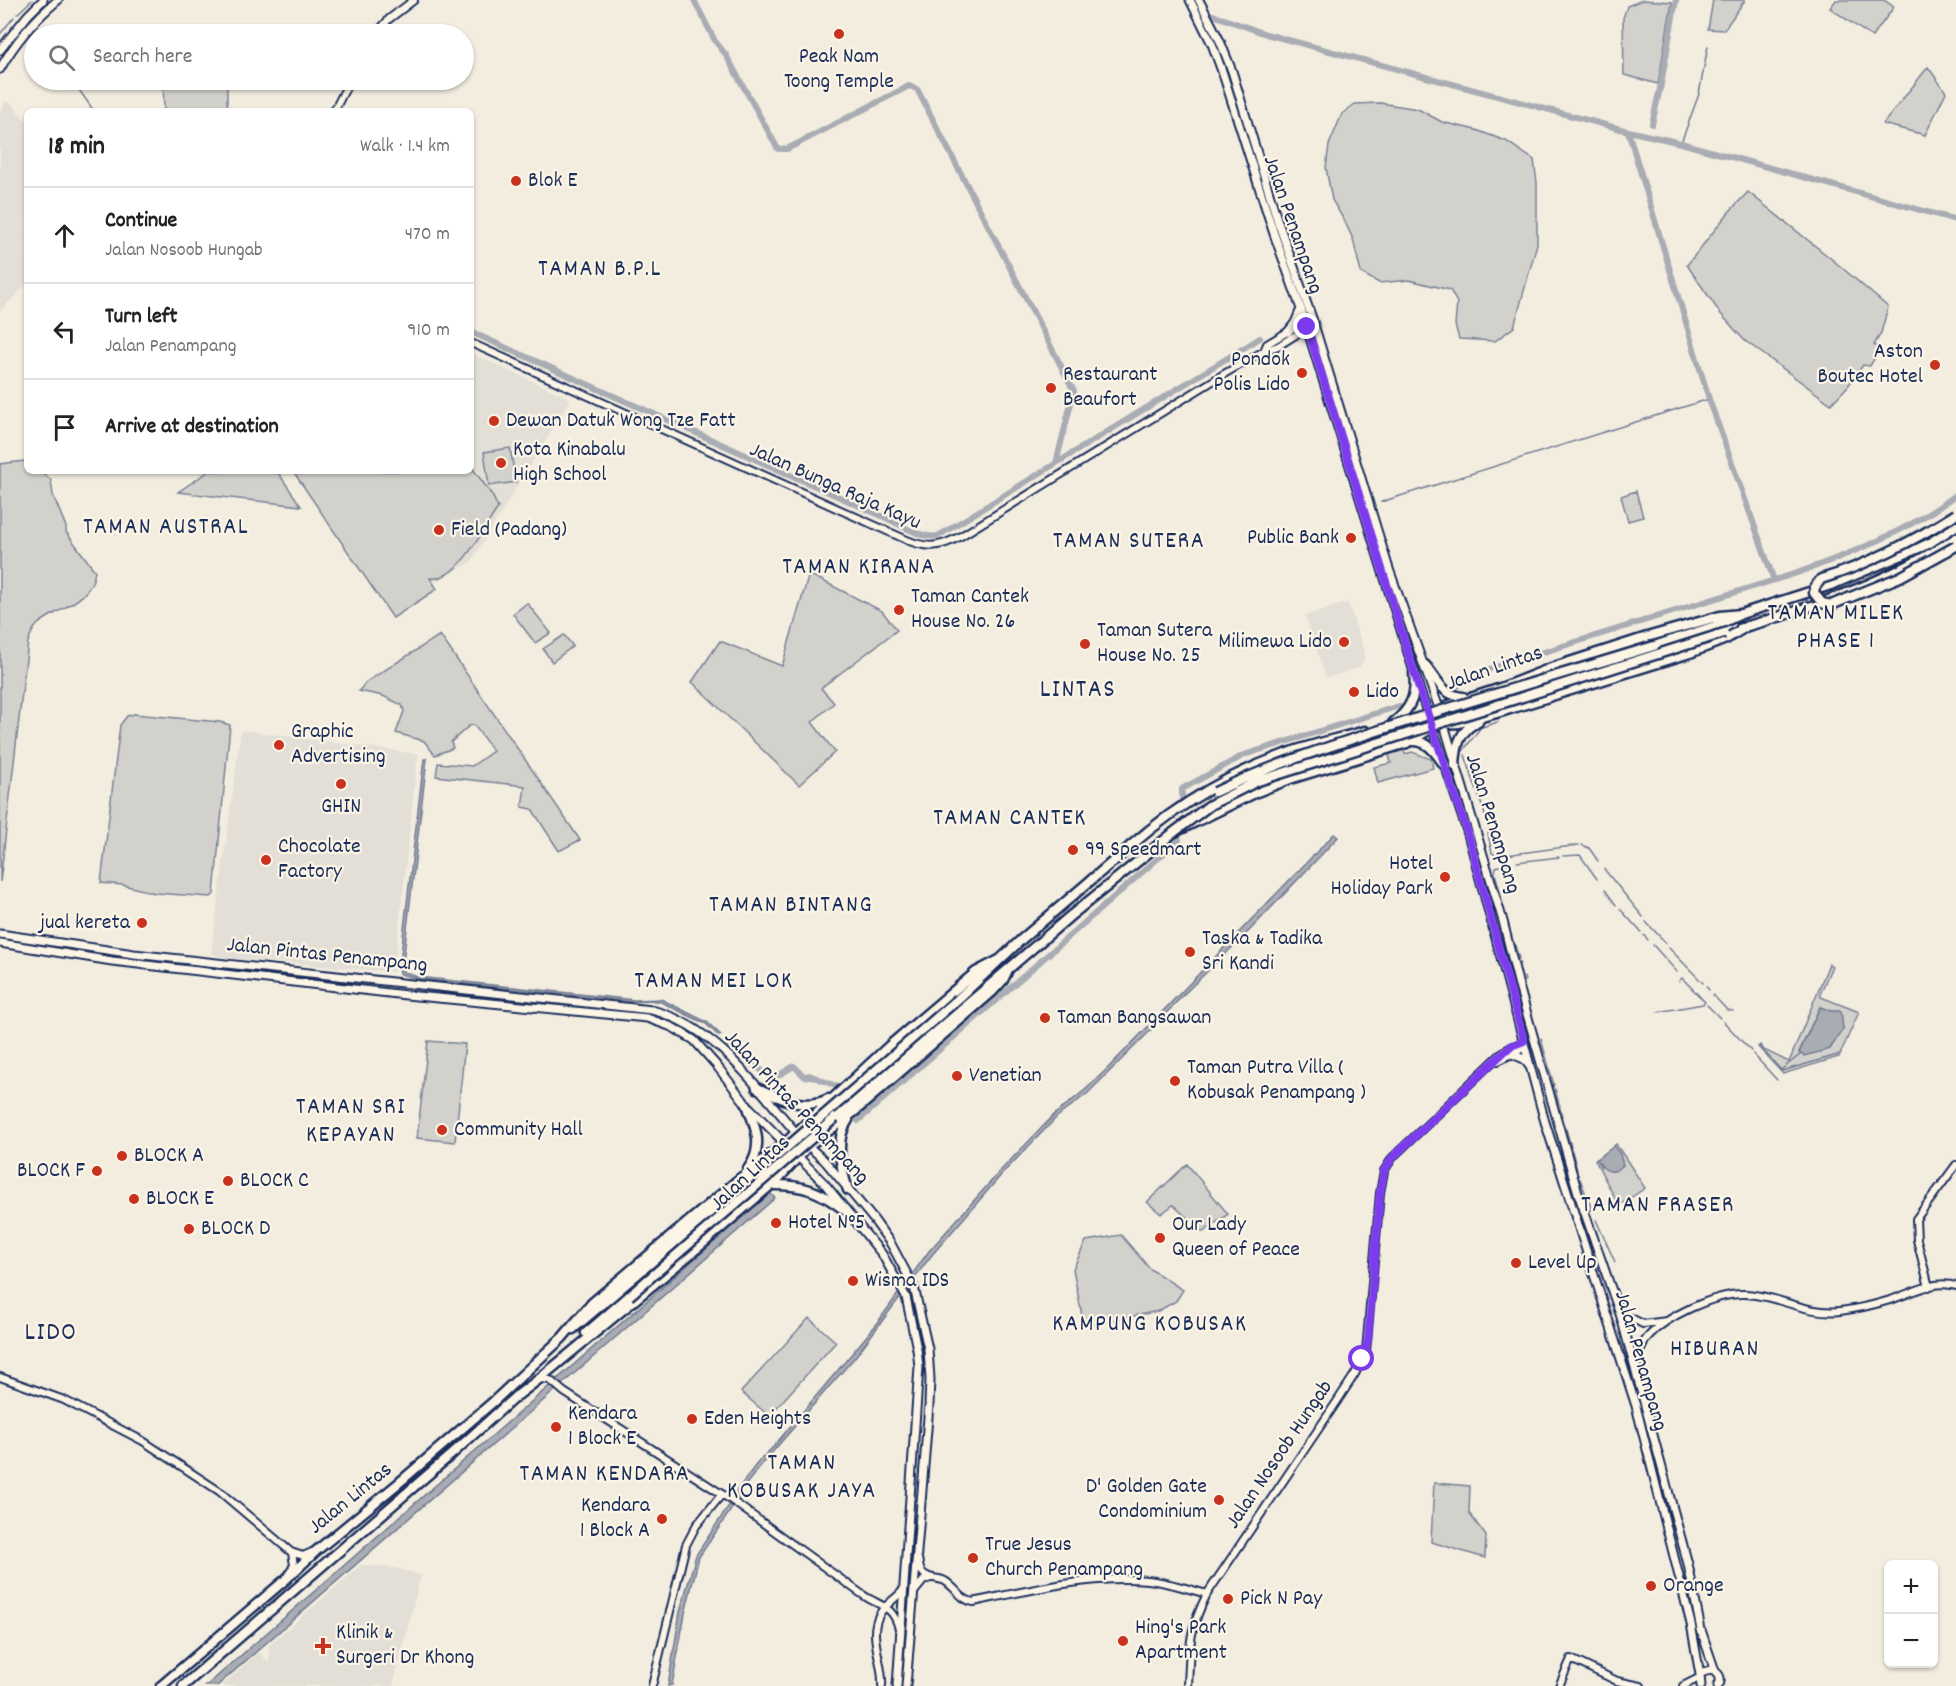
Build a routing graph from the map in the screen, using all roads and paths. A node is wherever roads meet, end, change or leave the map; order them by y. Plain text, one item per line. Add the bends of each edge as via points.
1 (43, 0) edge
2 (58, 0) edge
3 (414, 0) edge
4 (1190, 0) edge
5 (1199, 1) edge
6 (33, 24) edge
7 (385, 24) edge
8 (24, 35) edge
9 (0, 50) edge
10 (0, 69) edge
11 (345, 90) edge
12 (336, 108) edge
13 (1301, 309) junction
14 (1310, 322) junction
15 (1288, 332) junction
16 (474, 344) edge
17 (1264, 351) junction
18 (1355, 456) junction
19 (1346, 458) junction
20 (1956, 514) edge
21 (1956, 526) edge
22 (1956, 538) edge
23 (1956, 546) edge
24 (1389, 569) junction
25 (1384, 580) junction
26 (1741, 614) junction
27 (1747, 626) junction
28 (1425, 665) junction
29 (1414, 673) junction
30 (1467, 698) junction
31 (1438, 708) junction
32 (1426, 712) junction
33 (1497, 713) junction
34 (1474, 718) junction
35 (1397, 722) junction
36 (1443, 724) junction
37 (1432, 728) junction
38 (1407, 743) junction
39 (1451, 766) junction
40 (1175, 814) junction
41 (1171, 835) junction
42 (0, 934) edge
43 (0, 943) edge
44 (134, 954) junction
45 (999, 960) junction
46 (137, 963) junction
47 (1007, 972) junction
48 (1530, 1024) junction
49 (1525, 1044) junction
50 (1537, 1050) junction
51 (1512, 1054) junction
52 (1493, 1064) junction
53 (1532, 1069) junction
54 (757, 1088) junction
55 (833, 1096) junction
56 (747, 1105) junction
57 (819, 1111) junction
58 (854, 1112) junction
59 (834, 1128) junction
60 (800, 1141) junction
61 (784, 1144) junction
62 (767, 1156) junction
63 (797, 1157) junction
64 (1956, 1166) edge
65 (835, 1173) junction
66 (778, 1179) junction
67 (738, 1180) junction
68 (824, 1183) junction
69 (769, 1185) junction
70 (848, 1190) junction
71 (846, 1211) junction
72 (1956, 1286) edge
73 (1929, 1287) junction
74 (1621, 1317) junction
75 (1667, 1321) junction
76 (1643, 1324) junction
77 (1611, 1327) junction
78 (1647, 1337) junction
79 (562, 1338) junction
80 (554, 1367) junction
81 (1636, 1369) junction
82 (0, 1377) edge
83 (539, 1379) junction
84 (559, 1388) junction
85 (514, 1398) junction
86 (722, 1494) junction
87 (1669, 1494) junction
88 (1661, 1502) junction
89 (316, 1551) junction
90 (291, 1552) junction
91 (918, 1557) junction
92 (931, 1578) junction
93 (285, 1580) junction
94 (904, 1588) junction
95 (915, 1591) junction
96 (1207, 1594) junction
97 (276, 1605) junction
98 (885, 1606) junction
99 (247, 1611) junction
100 (899, 1629) junction
101 (1715, 1671) junction
102 (1700, 1680) edge
103 (1720, 1685) edge
104 (161, 1686) edge
105 (183, 1686) edge
106 (652, 1686) edge
107 (882, 1686) edge
108 (897, 1686) edge
109 (906, 1686) edge
110 (1188, 1686) edge
111 (1559, 1686) edge
112 (1641, 1686) edge
113 (1683, 1686) edge

1 - 9 main road
2 - 6 main road
3 - 7 street
4 - 13 main road, Jalan Penampang via 1223,74
5 - 14 main road, Jalan Penampang via 1232,70
8 - 10 main road
11 - 12 street
13 - 14 main road, Jalan Penampang
13 - 15 main road
14 - 15 street, Jalan Bunga Raja Kayu
14 - 17 street, Jalan Bunga Raja Kayu via 1278,346
14 - 18 main road, Jalan Penampang
14 - 19 main road, Jalan Penampang
15 - 17 street, Jalan Bunga Raja Kayu
16 - 17 street, Jalan Bunga Raja Kayu via 925,546 951,541
18 - 19 main road
18 - 24 main road, Jalan Penampang
19 - 25 main road, Jalan Penampang
20 - 23 highway, bridge via 1881,555 1821,579 1814,593 1822,603 1831,605 1900,577
21 - 26 highway, Jalan Lintas via 1857,575
22 - 27 highway, Jalan Lintas via 1860,588
24 - 25 main road
24 - 28 main road, Jalan Penampang
25 - 29 main road, Jalan Penampang
26 - 30 highway, Jalan Lintas via 1720,616 1647,637
26 - 40 highway, Jalan Lintas, bridge via 1715,626 1303,755 1264,769
27 - 33 highway, Jalan Lintas via 1690,653
27 - 41 highway, Jalan Lintas, bridge via 1267,778 1210,805
28 - 30 highway via 1444,690
28 - 31 main road, Jalan Penampang
29 - 32 main road, Jalan Penampang
29 - 35 highway via 1413,700
30 - 31 highway, Jalan Lintas
30 - 34 highway via 1460,702 1459,710
31 - 32 highway, Jalan Lintas
31 - 36 main road, Jalan Penampang
32 - 35 highway, Jalan Lintas
32 - 37 main road, Jalan Penampang
33 - 34 highway, Jalan Lintas
33 - 39 highway via 1466,728
34 - 36 highway, Jalan Lintas
35 - 38 highway via 1412,722 1416,728
35 - 40 highway, Jalan Lintas via 1282,755 1230,777
36 - 37 highway, Jalan Lintas
36 - 39 main road, Jalan Penampang
37 - 38 highway, Jalan Lintas
37 - 39 main road, Jalan Penampang
38 - 39 highway via 1424,742
38 - 41 highway, Jalan Lintas, bridge via 1246,796
39 - 48 main road, Jalan Penampang via 1503,921
39 - 49 main road, Jalan Penampang
40 - 45 highway, Jalan Lintas via 1142,835
41 - 47 highway, Jalan Lintas
42 - 44 main road, Jalan Pintas Penampang
43 - 46 main road, Jalan Pintas Penampang
44 - 46 main road
44 - 54 main road, Jalan Pintas Penampang via 652,1010 694,1027 741,1068
45 - 55 highway, Jalan Lintas via 976,972
45 - 60 highway, Jalan Lintas, bridge
46 - 56 main road, Jalan Pintas Penampang via 647,1018 694,1040
47 - 58 highway, Jalan Lintas via 992,992
47 - 60 highway, Jalan Lintas, bridge via 835,1118
48 - 49 main road
48 - 50 main road, Jalan Penampang
49 - 50 main road
49 - 51 street, Jalan Nosoob Hungab
49 - 52 street, Jalan Nosoob Hungab via 1511,1046
49 - 53 main road, Jalan Penampang
50 - 74 main road, Jalan Penampang via 1578,1193
51 - 52 street, Jalan Nosoob Hungab
51 - 53 main road via 1524,1059
52 - 96 street, Jalan Nosoob Hungab via 1393,1157 1384,1171 1368,1340 1362,1359
53 - 77 main road, Jalan Penampang
54 - 55 highway via 793,1103 819,1103
54 - 60 main road, Jalan Pintas Penampang
55 - 57 highway, Jalan Lintas
56 - 61 main road, Jalan Pintas Penampang
56 - 67 highway via 758,1146 751,1166
57 - 59 highway via 813,1123 815,1131 825,1133
57 - 60 highway, Jalan Lintas
58 - 59 highway, Jalan Lintas
58 - 70 highway via 842,1130 840,1143
59 - 60 highway, Jalan Lintas
60 - 61 highway, Jalan Lintas
60 - 63 highway, Jalan Lintas
60 - 65 main road, Jalan Pintas Penampang
60 - 79 highway, Jalan Lintas, bridge via 778,1155
60 - 85 highway, Jalan Lintas, bridge
61 - 62 highway, Jalan Lintas
61 - 63 main road, Jalan Pintas Penampang
62 - 66 highway via 785,1157 786,1165
62 - 67 highway, Jalan Lintas
63 - 66 highway, Jalan Lintas
63 - 68 main road, Jalan Pintas Penampang
64 - 73 street via 1916,1219
65 - 68 main road
65 - 70 main road, Jalan Pintas Penampang
66 - 69 highway, Jalan Lintas
67 - 79 highway, Jalan Lintas via 592,1303
68 - 71 main road, Jalan Pintas Penampang
69 - 71 highway via 811,1190
69 - 80 highway, Jalan Lintas
70 - 91 main road, Jalan Pintas Penampang via 883,1233 914,1287 925,1330 930,1379
71 - 94 main road, Jalan Pintas Penampang via 882,1254 901,1286 916,1340 919,1367
72 - 73 street
73 - 75 street via 1840,1311 1805,1309 1745,1294 1724,1296
74 - 76 street
74 - 77 main road
74 - 81 main road, Jalan Penampang
75 - 76 street
75 - 78 street
76 - 78 street
77 - 88 main road, Jalan Penampang
78 - 81 street
79 - 89 highway, Jalan Lintas via 425,1461
80 - 83 highway, Jalan Lintas
80 - 84 street via 554,1381
81 - 87 main road, Jalan Penampang
82 - 90 street via 64,1400 143,1441 219,1491
83 - 84 street via 550,1380
83 - 85 highway, Jalan Lintas
84 - 86 street
85 - 97 highway, Jalan Lintas
86 - 98 street via 851,1587
86 - 106 street via 686,1545
87 - 88 main road
87 - 101 main road, Jalan Penampang via 1701,1630
88 - 102 main road, Jalan Penampang via 1691,1624
89 - 90 street via 303,1556
89 - 93 highway, Jalan Lintas
90 - 93 street via 294,1565
91 - 92 street via 920,1571
91 - 95 main road, Jalan Pintas Penampang
92 - 95 street
92 - 96 street via 944,1580 961,1597 973,1602 1085,1581 1151,1580
93 - 99 highway, Jalan Lintas
94 - 98 street
94 - 100 main road, Jalan Pintas Penampang
95 - 109 main road, Jalan Pintas Penampang
96 - 110 street, Jalan Nosoob Hungab via 1190,1636
97 - 99 highway via 256,1616
97 - 105 highway, Jalan Lintas
98 - 100 street via 894,1614
98 - 107 street via 877,1620 876,1633
99 - 104 highway, Jalan Lintas
100 - 108 main road, Jalan Pintas Penampang
101 - 102 main road via 1707,1670
101 - 103 main road, Jalan Penampang
102 - 113 street
111 - 112 street via 1570,1659 1617,1681

